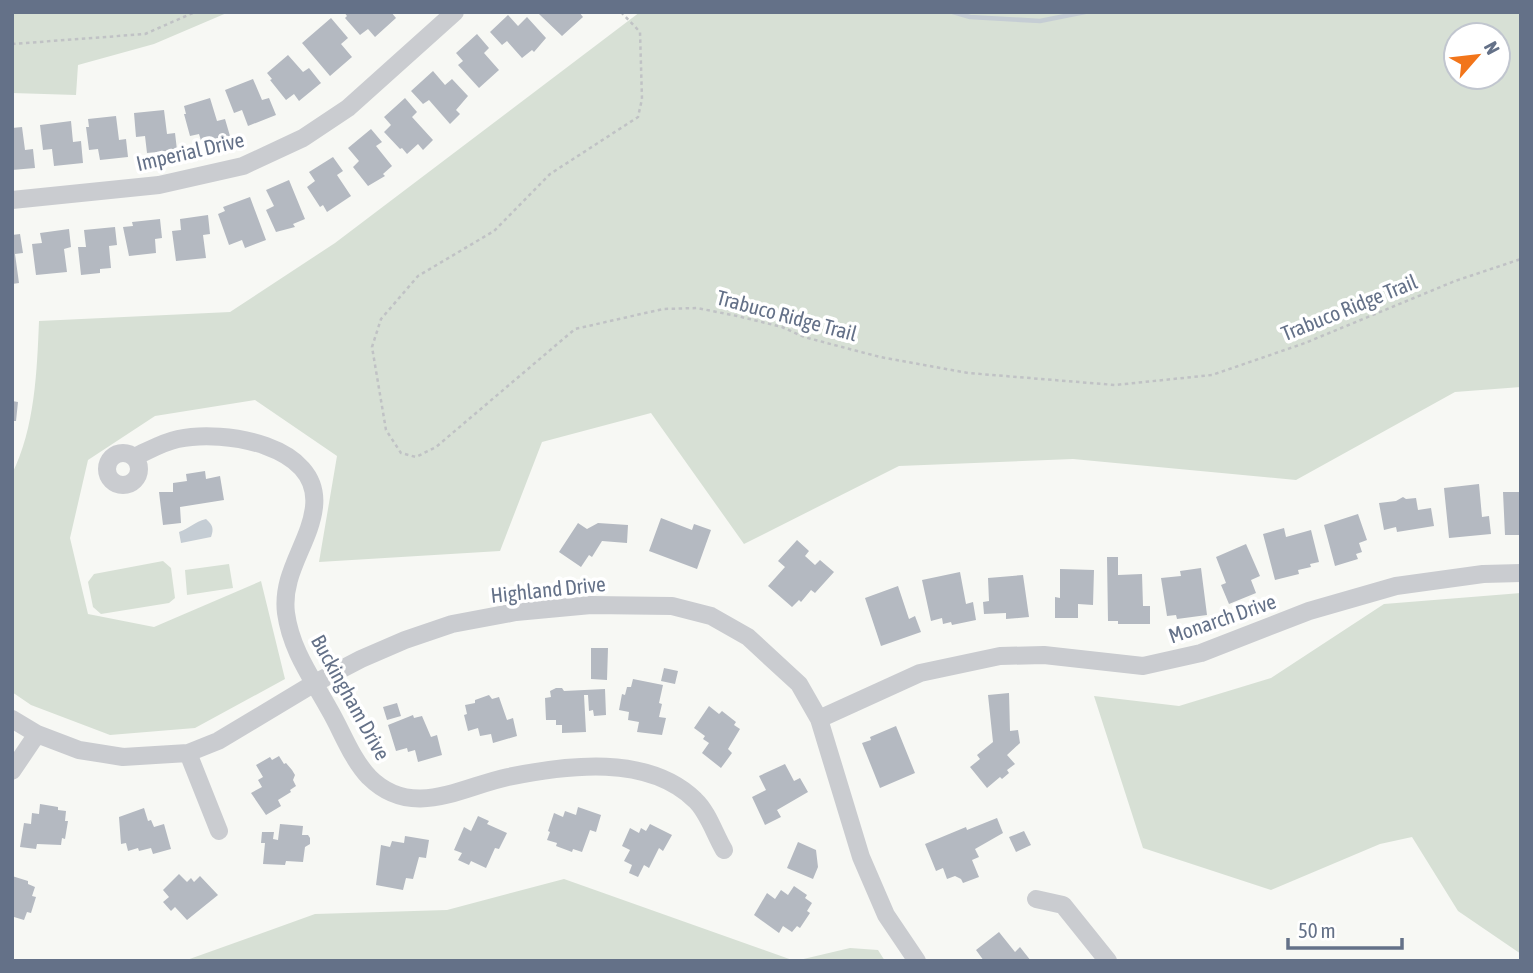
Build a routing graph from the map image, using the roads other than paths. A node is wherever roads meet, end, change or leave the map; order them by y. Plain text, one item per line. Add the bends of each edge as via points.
1 (455, 12) edge
2 (12, 201) edge
3 (134, 457) dead end
4 (1521, 573) edge
5 (313, 684) junction
6 (12, 719) edge
7 (819, 719) junction
8 (37, 734) junction
9 (188, 753) junction
10 (12, 771) edge
11 (219, 831) dead end
12 (724, 850) dead end
13 (1035, 899) dead end
14 (917, 961) edge
15 (1108, 961) edge

1 - 2 street, Imperial Drive via 348,108 303,138 243,166 159,185
3 - 5 street, Buckingham Drive via 177,439 217,436 253,442 301,465 310,477 314,510 287,584 286,612 294,646
4 - 7 street, Monarch Drive via 1396,586 1309,611 1201,653 1143,666 1044,655 1000,656 920,673
5 - 7 street, Highland Drive via 405,640 452,624 591,605 672,606 711,616 748,637 799,684
5 - 9 street, Highland Drive via 218,741
5 - 12 street, Buckingham Drive via 370,777 395,795 421,799 449,796 507,777 566,769 608,767 644,772 673,782 697,802
6 - 8 street, Highland Drive
7 - 14 street, Highland Drive via 861,857 886,915
8 - 9 street, Highland Drive via 79,750 123,757
8 - 10 street
9 - 11 street
13 - 15 street via 1063,905

